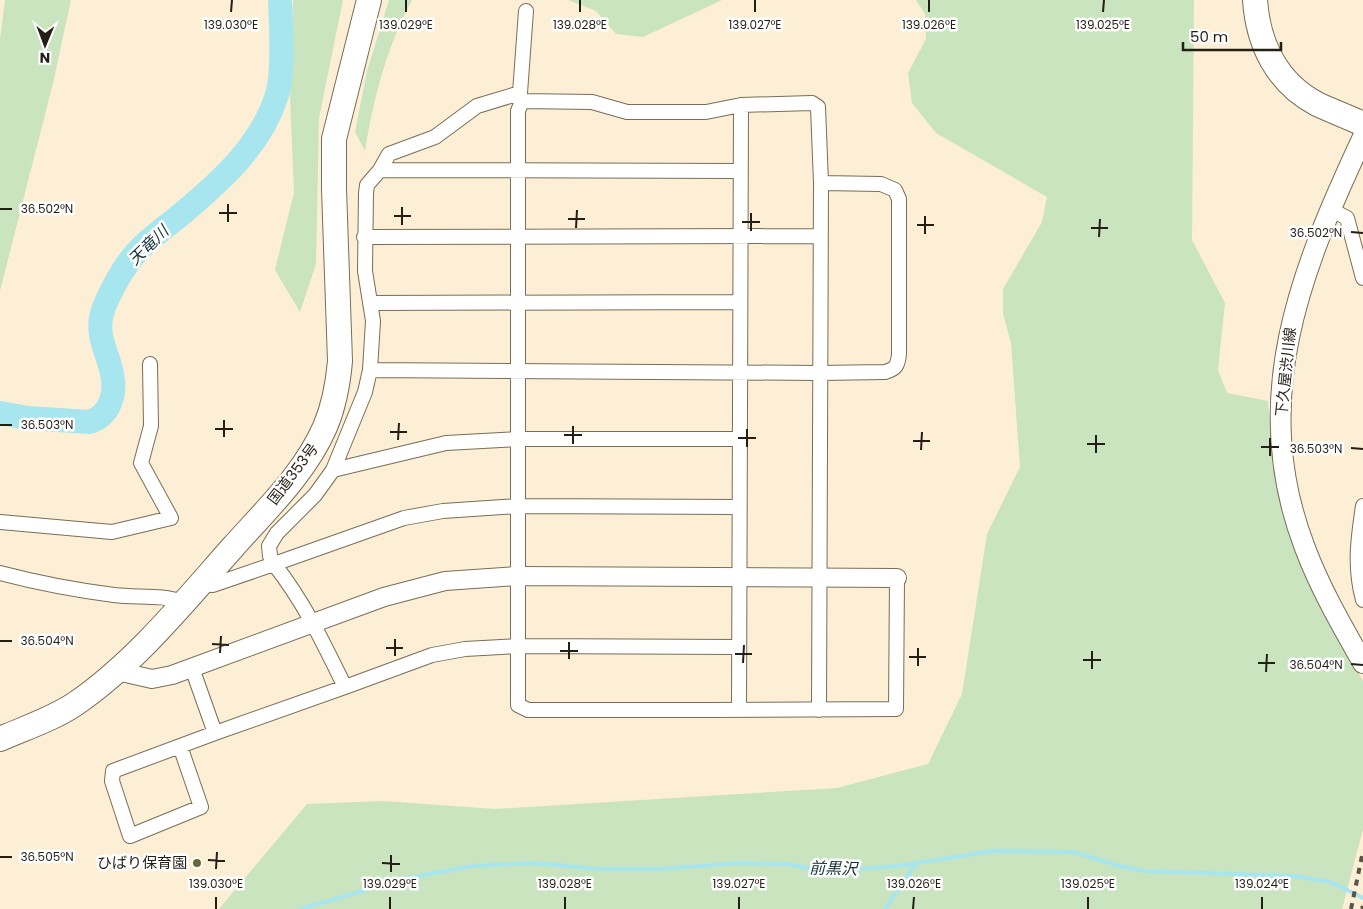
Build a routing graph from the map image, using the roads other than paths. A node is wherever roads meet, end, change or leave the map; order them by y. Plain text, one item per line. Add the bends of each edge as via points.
1 (369, 0) edge
2 (1255, 0) edge
3 (526, 11) dead end
4 (741, 105) junction
5 (1363, 124) edge
6 (1363, 138) edge
7 (380, 170) junction
8 (518, 171) junction
9 (740, 171) junction
10 (821, 183) junction
11 (1330, 209) junction
12 (740, 235) junction
13 (364, 236) junction
14 (820, 236) junction
15 (518, 237) junction
16 (1363, 278) edge
17 (740, 302) junction
18 (371, 303) junction
19 (517, 303) junction
20 (150, 364) dead end
21 (370, 370) junction
22 (517, 371) junction
23 (740, 371) junction
24 (820, 373) junction
25 (517, 439) junction
26 (740, 439) junction
27 (333, 470) junction
28 (518, 506) junction
29 (1363, 506) edge
30 (739, 507) junction
31 (0, 522) edge
32 (274, 564) junction
33 (0, 573) edge
34 (517, 576) junction
35 (738, 576) junction
36 (820, 577) junction
37 (897, 578) joint
38 (200, 584) junction
39 (1363, 600) edge
40 (183, 602) junction
41 (314, 623) junction
42 (517, 646) junction
43 (739, 647) junction
44 (1363, 663) edge
45 (192, 668) junction
46 (117, 671) junction
47 (345, 687) junction
48 (739, 710) junction
49 (819, 710) junction
50 (215, 733) junction
51 (0, 739) edge
52 (180, 746) junction

1 - 38 highway, 国道353号 via 334,139 340,334 338,384 333,405 325,428 306,461
2 - 5 highway via 1262,43 1287,81 1318,104
3 - 7 street via 520,93 477,106 435,137 389,154
4 - 8 street via 706,112 627,112 592,102 527,100 522,102 518,111
4 - 9 street
4 - 10 street via 816,104 820,111
6 - 11 main road, 下久屋渋川線
7 - 8 street
7 - 13 street via 367,185
8 - 9 street
8 - 15 street
9 - 12 street
10 - 14 street
10 - 24 street via 882,184 895,190 899,199 899,354 898,364 885,372
11 - 16 street via 1347,218
11 - 44 main road, 下久屋渋川線 via 1302,281 1293,317 1286,352 1280,419 1286,481 1296,524 1309,557
12 - 14 street
12 - 15 street
12 - 17 street
13 - 15 street
13 - 18 street via 366,283
14 - 24 street
15 - 19 street
17 - 19 street
17 - 23 street
18 - 19 street
18 - 21 street
19 - 22 street
20 - 31 street via 151,426 141,463 171,518 112,532
21 - 22 street
21 - 27 street via 365,392
22 - 23 street
22 - 25 street
23 - 24 street
23 - 26 street
24 - 36 street
25 - 26 street
25 - 27 street via 446,443
25 - 28 street
26 - 30 street
27 - 32 street via 315,495 277,533 269,546
28 - 30 street
28 - 32 street via 443,511 404,518
28 - 34 street
29 - 39 street via 1356,545
30 - 35 street
32 - 38 street via 213,585
32 - 41 street
33 - 40 street via 58,588 172,598
34 - 35 street
34 - 41 street via 445,581 384,597
34 - 42 street
35 - 36 street
35 - 43 street
36 - 37 street
36 - 49 street
37 - 49 street via 896,709
38 - 40 highway, 国道353号
40 - 46 highway, 国道353号
41 - 45 street
41 - 47 street
42 - 43 street
42 - 47 street via 432,655
42 - 48 street via 517,700 523,709
43 - 48 street
45 - 46 street via 152,679
45 - 50 street
46 - 51 highway, 国道353号 via 75,704
47 - 50 street
48 - 49 street
50 - 52 street
52 - 52 street via 113,771 112,780 130,836 201,807

